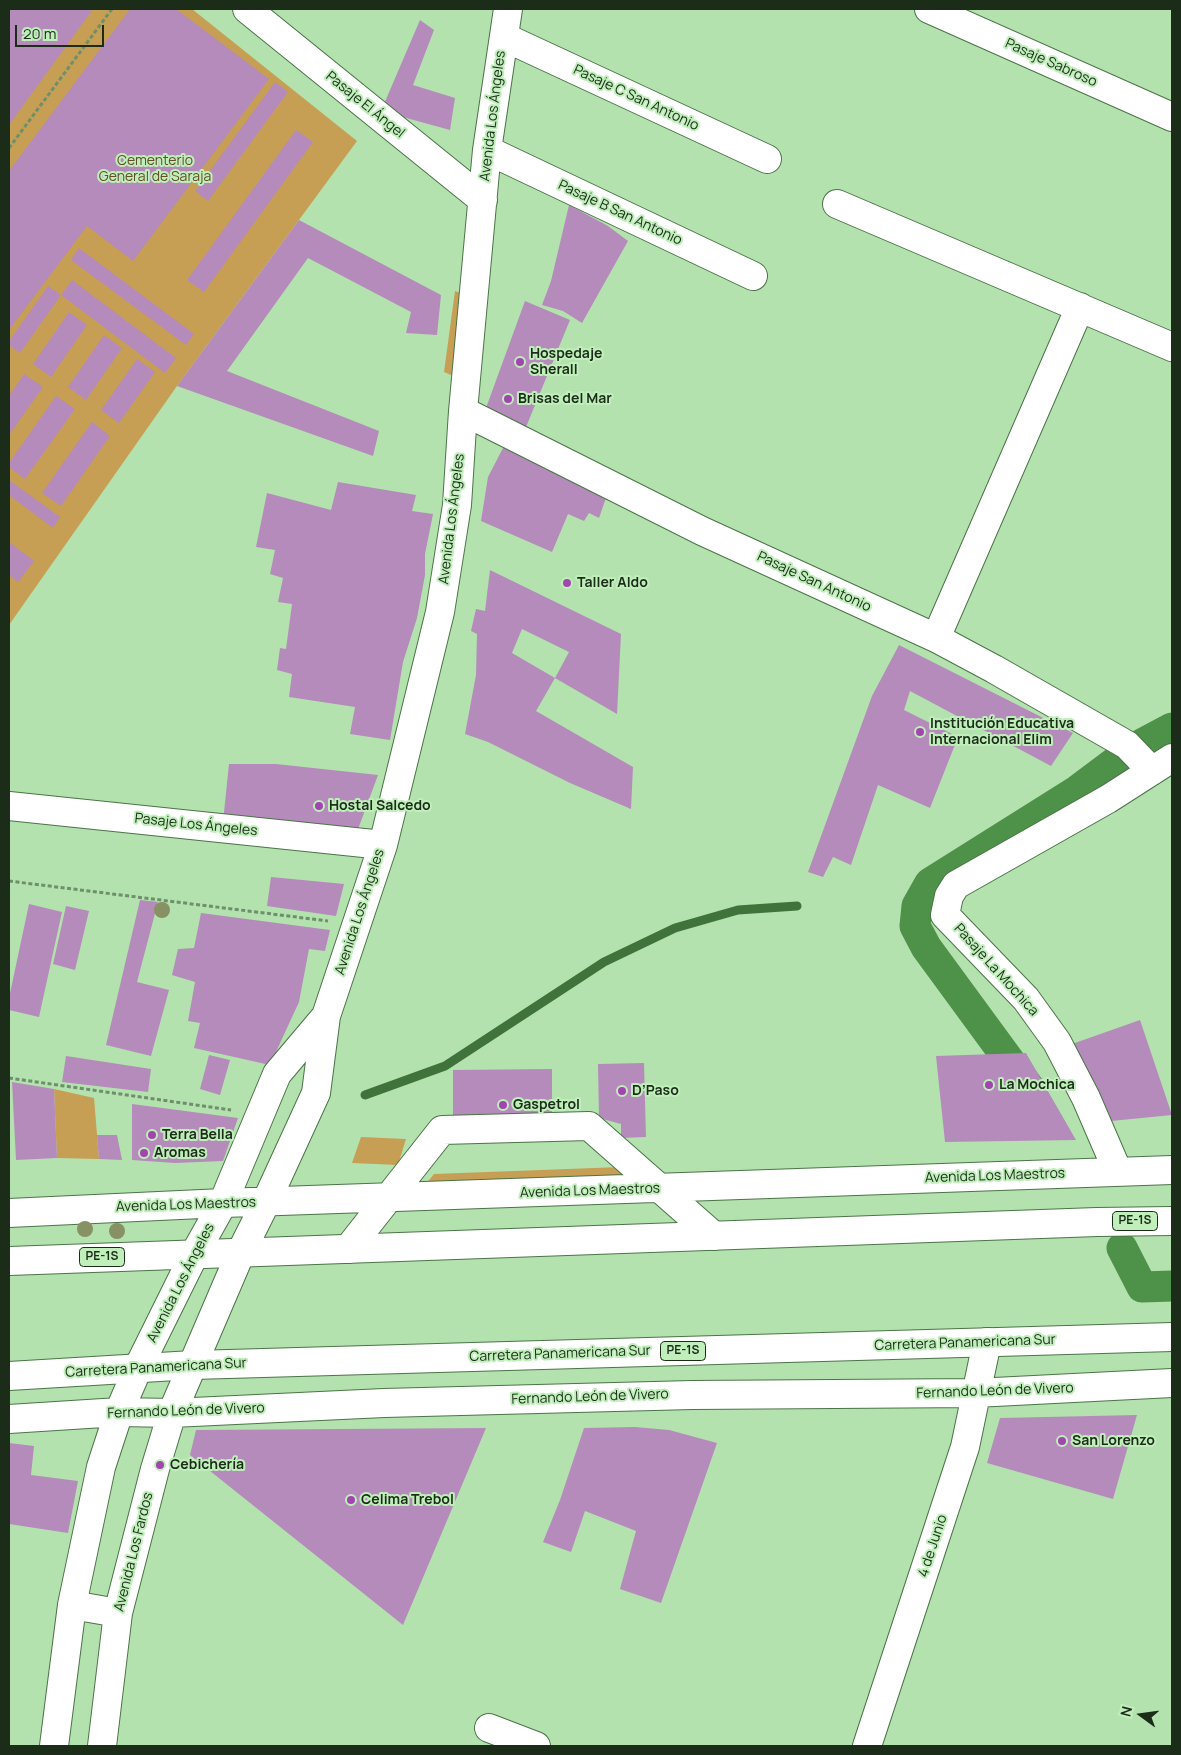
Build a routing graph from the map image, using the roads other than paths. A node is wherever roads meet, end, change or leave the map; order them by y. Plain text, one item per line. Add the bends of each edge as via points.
1 (247, 9) edge
2 (508, 9) edge
3 (929, 9) edge
4 (504, 37) junction
5 (1172, 117) edge
6 (487, 150) junction
7 (767, 160) dead end
8 (483, 200) junction
9 (837, 204) dead end
10 (753, 276) dead end
11 (1080, 307) junction
12 (1172, 347) edge
13 (463, 411) junction
14 (936, 638) junction
15 (1162, 765) edge
16 (9, 806) edge
17 (383, 845) junction
18 (326, 1016) junction
19 (1172, 1170) edge
20 (1118, 1172) junction
21 (660, 1188) junction
22 (389, 1198) junction
23 (266, 1202) junction
24 (223, 1203) junction
25 (9, 1213) edge
26 (1172, 1221) edge
27 (714, 1236) junction
28 (348, 1249) junction
29 (241, 1252) junction
30 (195, 1253) junction
31 (9, 1261) edge
32 (1172, 1337) edge
33 (987, 1342) junction
34 (193, 1365) junction
35 (138, 1368) junction
36 (9, 1376) edge
37 (1172, 1383) edge
38 (975, 1393) junction
39 (119, 1412) junction
40 (172, 1413) junction
41 (9, 1419) edge
42 (72, 1606) junction
43 (118, 1613) junction
44 (489, 1728) dead end
45 (54, 1746) edge
46 (102, 1746) edge
47 (536, 1746) edge
48 (867, 1746) edge

1 - 8 main road, Pasaje El Ángel
2 - 4 main road, Avenida Los Ángeles
3 - 5 main road, Pasaje Sabroso
4 - 6 main road, Avenida Los Ángeles
4 - 7 main road, Pasaje C San Antonio
6 - 8 main road, Avenida Los Ángeles
6 - 10 main road, Pasaje B San Antonio
8 - 13 main road, Avenida Los Ángeles
9 - 11 main road
11 - 12 main road
11 - 14 main road
13 - 14 main road, Pasaje San Antonio via 702,531
13 - 17 main road, Avenida Los Ángeles via 457,505 440,612
14 - 15 main road, Pasaje San Antonio
15 - 20 main road, Pasaje La Mochica via 1108,800 956,885 945,914 1026,999 1057,1042
16 - 17 main road, Pasaje Los Ángeles
17 - 18 main road, Avenida Los Ángeles
18 - 23 main road, Avenida Los Ángeles via 316,1092
18 - 24 main road, Avenida Los Ángeles via 277,1074
19 - 20 main road, Avenida Los Maestros
20 - 21 main road, Avenida Los Maestros
21 - 22 main road, Avenida Los Maestros
21 - 22 main road via 589,1126 442,1130
21 - 27 main road
22 - 23 main road, Avenida Los Maestros
22 - 28 main road
23 - 24 main road, Avenida Los Maestros
23 - 29 main road, Avenida Los Ángeles
24 - 25 main road, Avenida Los Maestros
24 - 30 main road, Avenida Los Ángeles
26 - 27 main road, PE-1S
27 - 28 main road, PE-1S
28 - 29 main road, PE-1S
29 - 30 main road, PE-1S
29 - 34 main road, Avenida Los Ángeles
30 - 31 main road, PE-1S
30 - 35 main road, Avenida Los Ángeles
32 - 33 main road, Carretera Panamericana Sur / PE-1S
33 - 34 main road, Carretera Panamericana Sur / PE-1S
33 - 38 main road, 4 de Junio
34 - 35 main road, Carretera Panamericana Sur / PE-1S
34 - 40 main road, Avenida Los Fardos
35 - 36 main road, Carretera Panamericana Sur / PE-1S
35 - 39 main road
37 - 38 main road, Fernando León de Vivero
38 - 40 main road, Fernando León de Vivero via 692,1395 384,1403
38 - 48 main road, 4 de Junio via 965,1447
39 - 40 main road, Fernando León de Vivero
39 - 41 main road, Fernando León de Vivero
39 - 42 main road via 101,1467
40 - 43 main road, Avenida Los Fardos
42 - 43 main road
42 - 45 main road
43 - 46 main road, Avenida Los Fardos
44 - 47 main road

